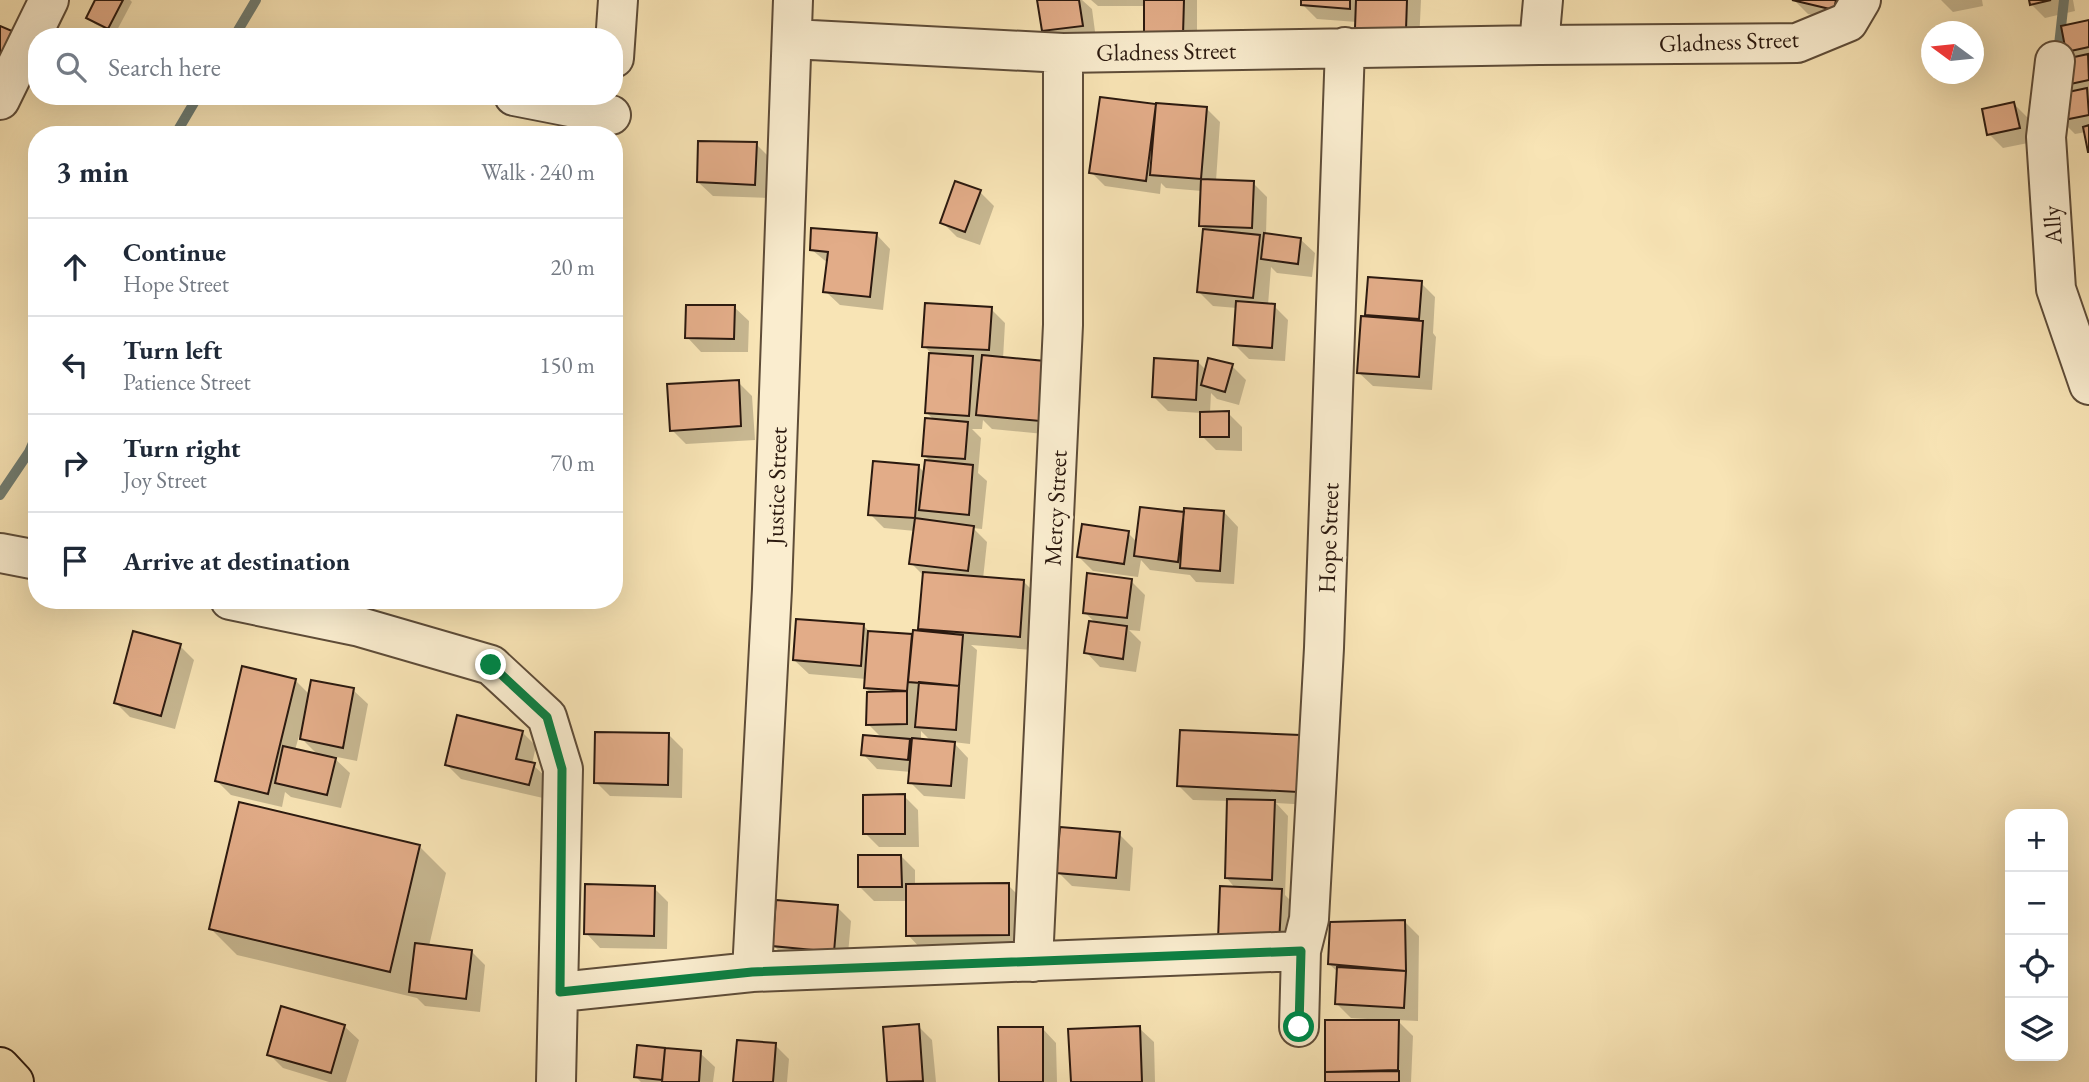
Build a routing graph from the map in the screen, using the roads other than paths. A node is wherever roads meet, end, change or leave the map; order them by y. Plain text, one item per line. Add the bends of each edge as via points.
1 (49, 0) edge
2 (618, 0) edge
3 (793, 0) edge
4 (1543, 0) edge
5 (1861, 0) edge
6 (35, 28) edge
7 (616, 28) edge
8 (792, 39) junction
9 (28, 43) edge
10 (1539, 45) junction
11 (1345, 47) junction
12 (1063, 54) junction
13 (2055, 61) dead end
14 (0, 100) edge
15 (560, 105) edge
16 (611, 115) edge
17 (2089, 385) edge
18 (0, 553) edge
19 (28, 558) edge
20 (273, 609) edge
21 (1301, 951) junction
22 (1033, 962) junction
23 (752, 972) junction
24 (560, 992) junction
25 (1299, 1027) dead end
26 (0, 1067) edge
27 (14, 1082) edge
28 (556, 1082) edge

1 - 6 street
2 - 7 street
3 - 8 street, Justice Street
4 - 10 street
5 - 10 street, Gladness Street via 1848,22 1797,43
8 - 12 street, Gladness Street
8 - 23 street, Justice Street via 772,589
9 - 14 street
10 - 11 street, Gladness Street
11 - 12 street, Gladness Street
11 - 21 street, Hope Street via 1324,648 1309,919
12 - 22 street, Mercy Street via 1063,325
13 - 17 street, Ally via 2046,137 2056,289
15 - 16 street
18 - 19 street
20 - 24 street via 360,627 491,665 547,717 562,769
21 - 22 street
21 - 25 street, Hope Street
22 - 23 street
23 - 24 street
24 - 28 street
26 - 27 main road

